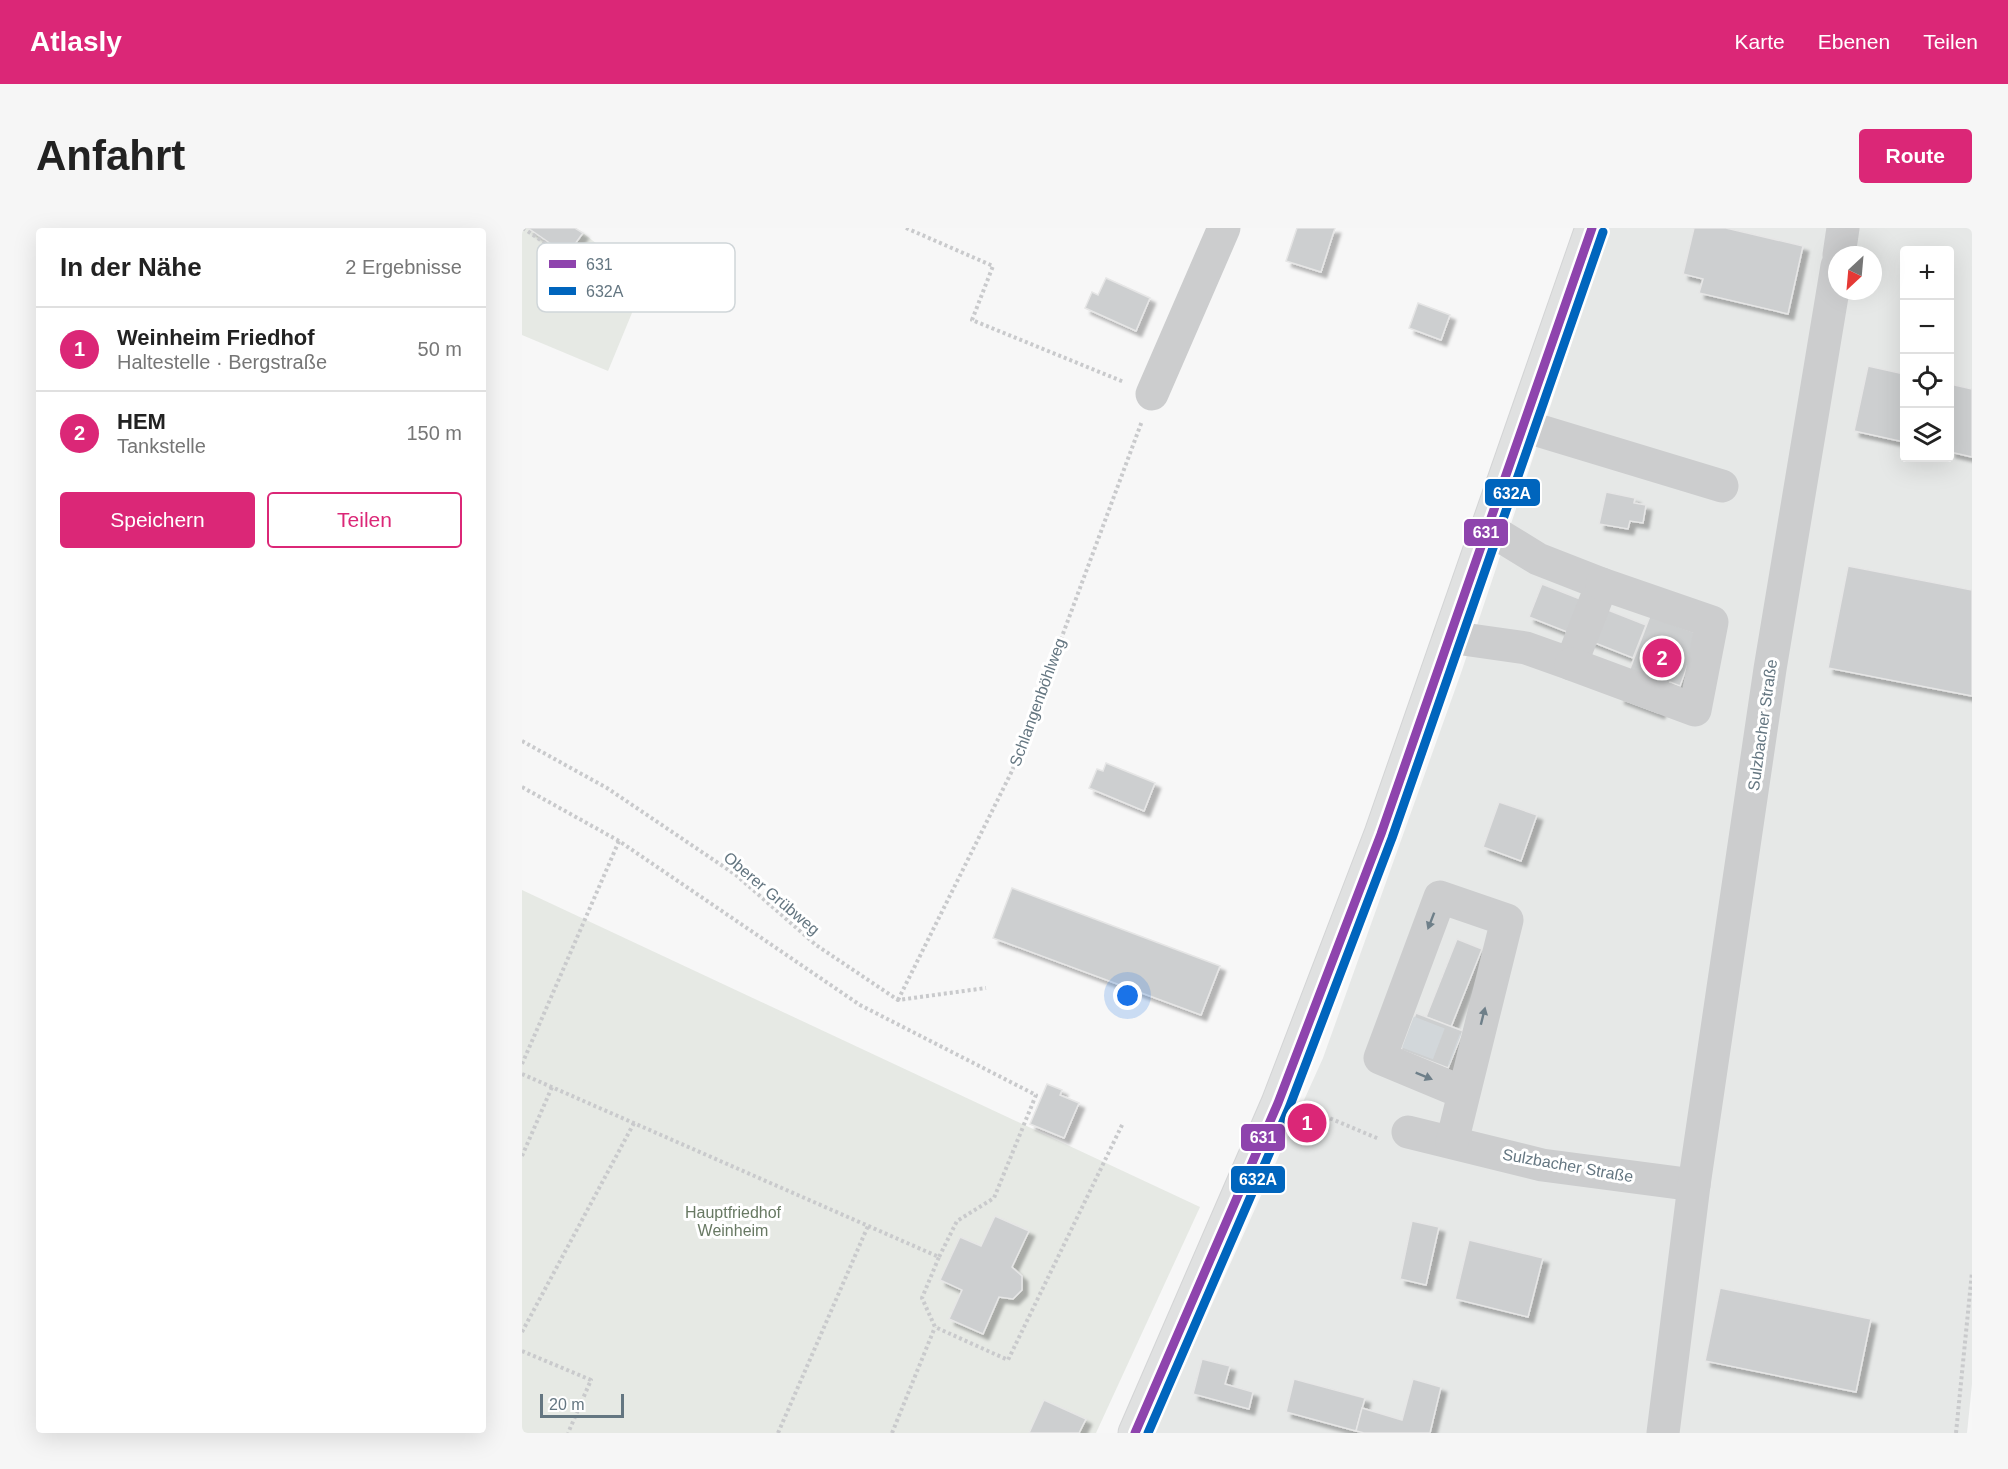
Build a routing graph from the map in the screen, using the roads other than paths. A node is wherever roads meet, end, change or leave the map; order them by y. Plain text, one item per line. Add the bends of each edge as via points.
1 (1224, 228) edge
2 (1592, 228) edge
3 (1843, 228) edge
4 (1840, 246) edge
5 (1831, 300) edge
6 (1152, 393) road end
7 (1524, 426) junction
8 (1722, 486) dead end
9 (1489, 529) junction
10 (1602, 584) junction
11 (1449, 637) junction
12 (1571, 664) junction
13 (1464, 1093) junction
14 (1408, 1132) road end
15 (1452, 1142) junction
16 (1694, 1185) junction
17 (1135, 1433) edge
18 (1663, 1433) edge

1 - 6 street
2 - 7 main road
3 - 4 street
5 - 16 street, Sulzbacher Straße via 1770,669
7 - 8 street
7 - 9 main road
9 - 10 street via 1538,559
9 - 11 main road
10 - 12 street
10 - 12 street via 1712,622 1695,711
11 - 12 street via 1526,648
11 - 17 main road via 1381,834 1278,1103
13 -> 13 street via 1464,1054 1507,920 1440,897 1400,1028 1380,1058
13 - 15 street
14 - 15 street, Sulzbacher Straße
15 - 16 street, Sulzbacher Straße via 1542,1164
16 - 18 street, Sulzbacher Straße

